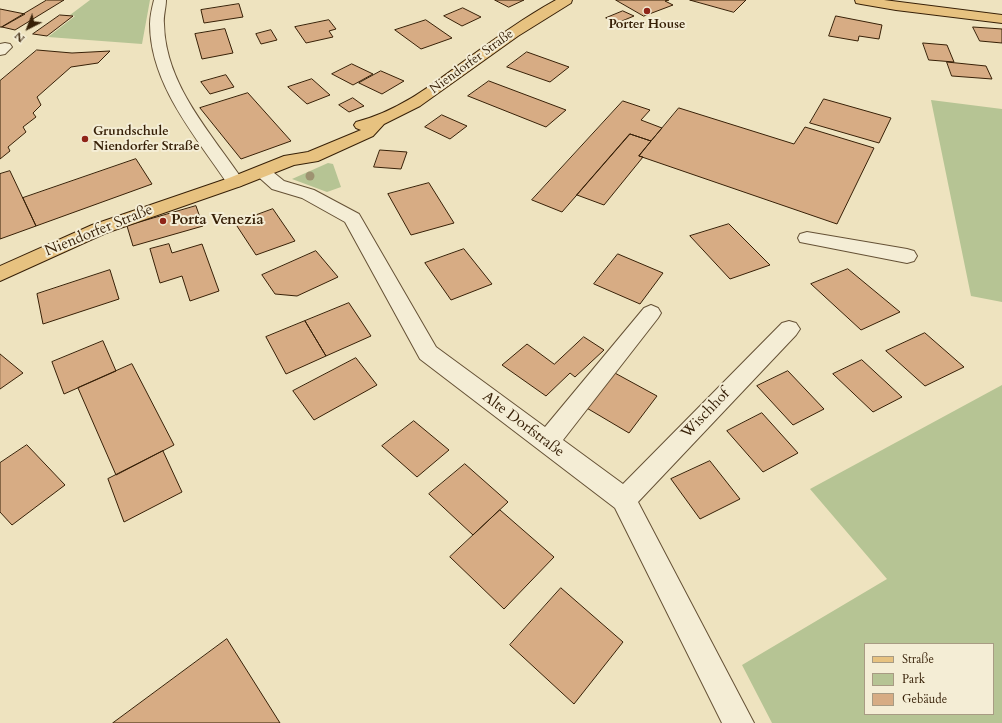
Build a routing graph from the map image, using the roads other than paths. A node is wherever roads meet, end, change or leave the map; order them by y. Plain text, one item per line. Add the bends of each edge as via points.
1 (160, 0) edge
2 (566, 0) edge
3 (861, 0) edge
4 (1002, 19) edge
5 (262, 172) junction
6 (235, 182) junction
7 (807, 238) dead end
8 (907, 256) dead end
9 (0, 274) edge
10 (651, 314) dead end
11 (789, 329) dead end
12 (547, 442) junction
13 (624, 500) junction
14 (738, 723) edge

1 - 6 street via 157,27 162,61 182,103
2 - 5 main road, Niendorfer Straße via 524,25 435,90 377,123 367,133 312,157 290,160
3 - 4 main road
5 - 6 main road, Niendorfer Straße
5 - 12 street, Alte Dorfstraße via 278,185 308,194 352,218 428,353
6 - 9 main road, Niendorfer Straße via 99,229
7 - 8 street
10 - 12 street
11 - 13 street, Wischhof
12 - 13 street, Alte Dorfstraße
13 - 14 street, Alte Dorfstraße

